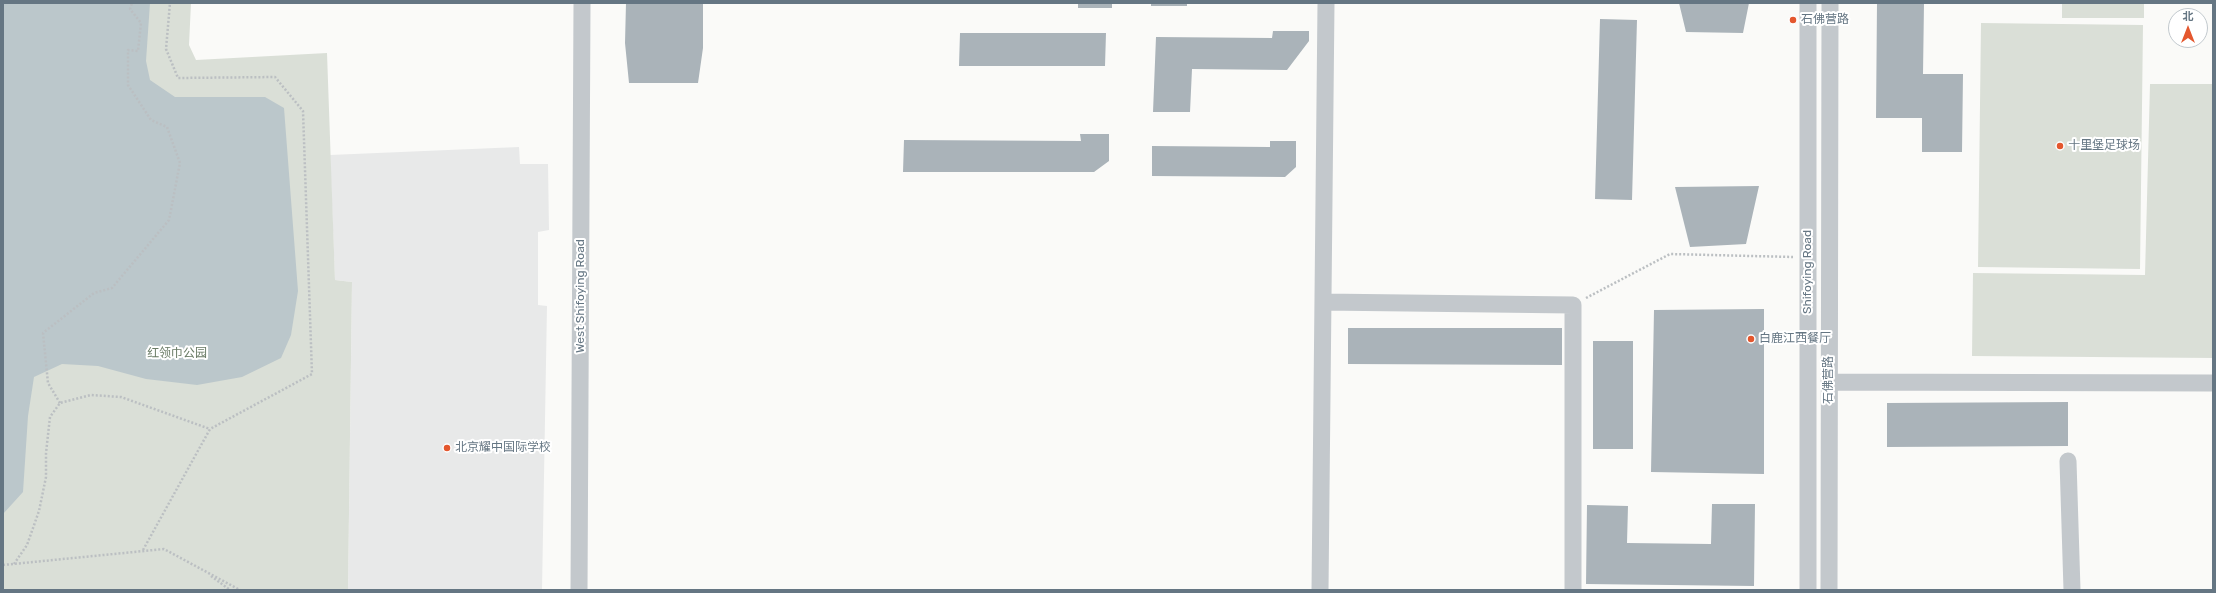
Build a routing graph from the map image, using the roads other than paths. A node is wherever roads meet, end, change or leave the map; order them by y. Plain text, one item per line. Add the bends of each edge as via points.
1 (582, 3) edge
2 (1326, 3) edge
3 (1808, 3) edge
4 (1830, 3) edge
5 (1323, 302) junction
6 (1829, 382) junction
7 (2213, 382) edge
8 (2068, 461) dead end
9 (579, 590) edge
10 (1320, 590) edge
11 (1573, 590) edge
12 (1808, 590) edge
13 (1829, 590) edge
14 (2072, 590) edge

1 - 9 street, West Shifoying Road
2 - 5 street
3 - 12 street, Shifoying Road
4 - 6 street, 石佛营路
5 - 10 street
5 - 11 street via 1574,305
6 - 7 street
6 - 13 street, 石佛营路
8 - 14 street

